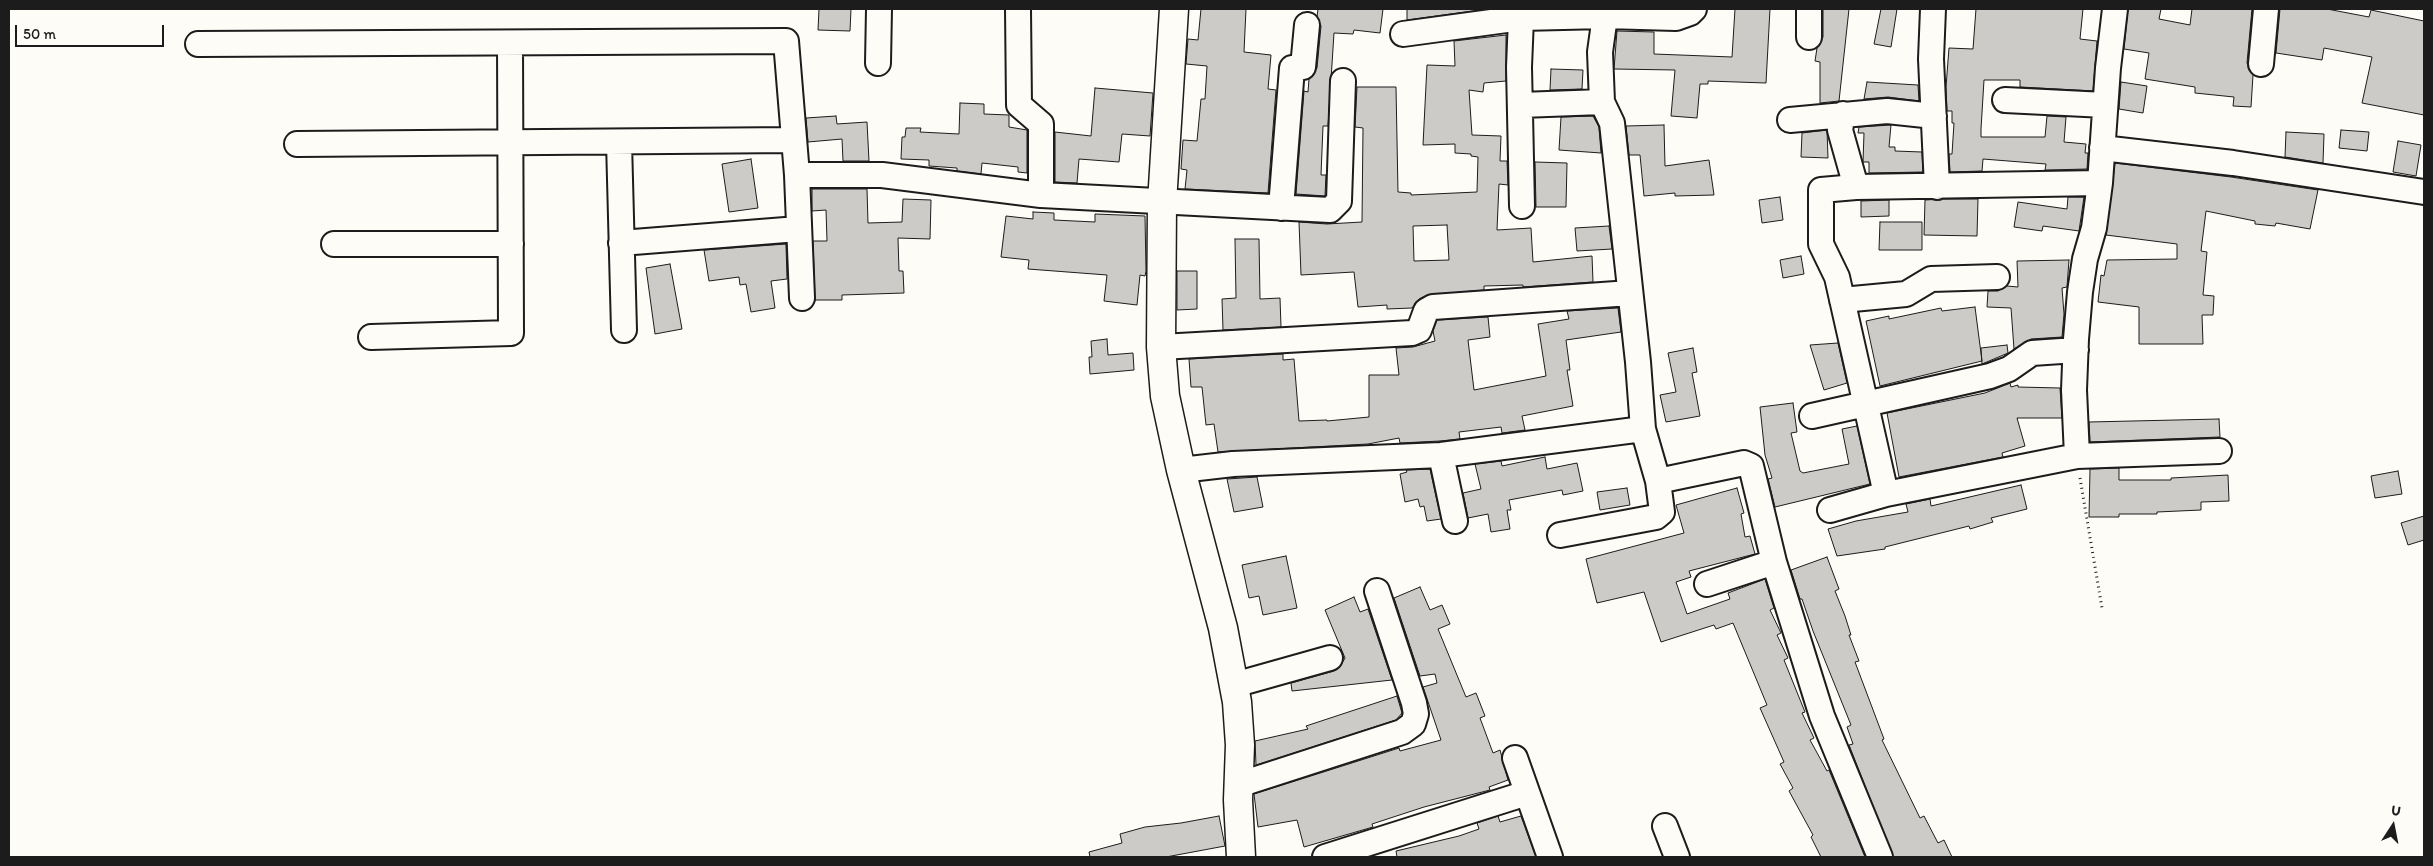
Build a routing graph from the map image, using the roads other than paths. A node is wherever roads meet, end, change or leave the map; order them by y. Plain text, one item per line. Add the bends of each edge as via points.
1 (879, 9) edge
2 (1018, 9) edge
3 (1174, 9) edge
4 (1694, 9) edge
5 (1809, 9) edge
6 (1933, 9) edge
7 (2115, 9) edge
8 (2266, 9) edge
9 (1519, 13) edge
10 (1605, 16) junction
11 (1307, 24) dead end
12 (1403, 34) dead end
13 (1809, 37) dead end
14 (510, 42) junction
15 (198, 44) dead end
16 (878, 63) dead end
17 (2262, 64) dead end
18 (1343, 81) dead end
19 (2005, 100) dead end
20 (1602, 102) junction
21 (1521, 105) junction
22 (2105, 105) junction
23 (1843, 114) junction
24 (1934, 116) junction
25 (1790, 120) dead end
26 (794, 140) junction
27 (510, 142) junction
28 (619, 142) junction
29 (297, 144) dead end
30 (2102, 148) junction
31 (797, 176) junction
32 (2100, 183) junction
33 (1856, 187) junction
34 (1937, 187) junction
35 (2424, 192) edge
36 (1041, 195) junction
37 (1162, 203) junction
38 (1522, 206) dead end
39 (1281, 208) junction
40 (798, 230) junction
41 (334, 244) dead end
42 (511, 244) junction
43 (621, 244) junction
44 (1997, 277) dead end
45 (1630, 293) junction
46 (802, 298) dead end
47 (1842, 300) junction
48 (624, 330) dead end
49 (371, 337) dead end
50 (1161, 347) junction
51 (2076, 350) junction
52 (1867, 402) junction
53 (1812, 416) dead end
54 (1643, 429) junction
55 (2219, 451) dead end
56 (1441, 455) junction
57 (2077, 456) junction
58 (1181, 470) junction
59 (1658, 481) junction
60 (1886, 494) junction
61 (1830, 510) dead end
62 (1455, 521) dead end
63 (1560, 535) dead end
64 (1774, 562) junction
65 (1707, 584) dead end
66 (1377, 591) dead end
67 (1330, 658) dead end
68 (1234, 685) junction
69 (1515, 758) dead end
70 (1238, 785) junction
71 (1527, 793) junction
72 (1665, 826) dead end
73 (1240, 857) edge
74 (1325, 857) edge
75 (1550, 857) edge
76 (1676, 857) edge
77 (1880, 857) edge

1 - 16 street
2 - 36 street via 1019,105 1040,124
3 - 37 street
4 - 10 street via 1676,18
5 - 13 street
6 - 24 street
7 - 22 street
8 - 17 street
9 - 10 street
9 - 12 street
9 - 21 street
10 - 20 street via 1600,52
11 - 39 street via 1303,67 1292,68
14 - 15 street
14 - 26 street via 786,41
14 - 27 street
18 - 39 street via 1339,201 1330,210
19 - 22 street
20 - 21 street
20 - 45 street via 1612,124
21 - 38 street
22 - 30 street
23 - 24 street via 1886,111
23 - 25 street
23 - 33 street via 1840,130
24 - 34 street
26 - 28 street
26 - 31 street
27 - 28 street
27 - 29 street
27 - 42 street
28 - 43 street
30 - 32 street
30 - 35 street via 2233,162
31 - 36 street via 882,175
31 - 40 street
32 - 34 street
32 - 51 street via 2080,292
33 - 34 street
33 - 47 street via 1821,190 1821,244 1837,277
36 - 37 street
37 - 39 street
37 - 50 street
40 - 43 street
40 - 46 street
41 - 42 street
42 - 49 street via 512,333
43 - 48 street
44 - 47 street via 1931,279 1906,294
45 - 50 street via 1433,307 1426,311 1419,330 1412,333
45 - 54 street
47 - 52 street
50 - 58 street via 1165,396
51 - 52 street via 2032,353 2009,369 1990,376
51 - 57 street
52 - 53 street
52 - 60 street
54 - 56 street
54 - 59 street
55 - 57 street
56 - 58 street via 1233,464
56 - 62 street
57 - 60 street
58 - 68 street via 1223,628
59 - 63 street via 1660,515
59 - 64 street via 1748,463
60 - 61 street
64 - 65 street
64 - 77 street via 1822,716
66 - 70 street via 1414,703 1416,714 1413,724 1402,732
67 - 68 street
68 - 70 street via 1239,725
69 - 71 street
70 - 73 street
71 - 74 street
71 - 75 street
72 - 76 street

